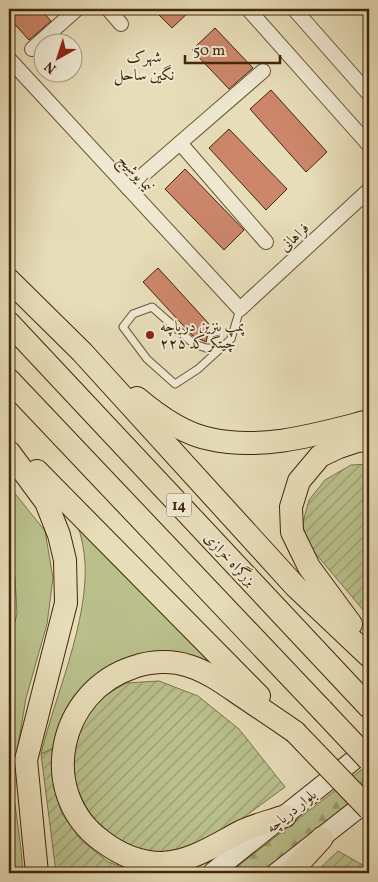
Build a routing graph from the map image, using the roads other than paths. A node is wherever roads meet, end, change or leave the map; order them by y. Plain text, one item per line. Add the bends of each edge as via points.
1 (108, 9) edge
2 (248, 9) edge
3 (294, 9) edge
4 (68, 12) edge
5 (121, 24) dead end
6 (48, 32) edge
7 (9, 59) edge
8 (262, 71) dead end
9 (369, 94) edge
10 (180, 143) junction
11 (369, 145) edge
12 (128, 188) junction
13 (369, 190) edge
14 (266, 242) dead end
15 (9, 280) edge
16 (240, 309) junction
17 (9, 323) edge
18 (221, 348) junction
19 (82, 352) junction
20 (9, 380) edge
21 (369, 422) edge
22 (369, 440) edge
23 (9, 442) edge
24 (9, 452) edge
25 (369, 649) edge
26 (369, 656) edge
27 (369, 707) edge
28 (295, 732) junction
29 (369, 748) edge
30 (369, 760) edge
31 (369, 800) edge
32 (369, 809) edge
33 (285, 816) junction
34 (322, 838) junction
35 (37, 873) edge
36 (212, 873) edge
37 (276, 873) edge
38 (290, 873) edge

1 - 5 street
2 - 11 street
3 - 9 street
4 - 6 street
7 - 12 street, نیما یوشیج
8 - 10 street
10 - 12 street
10 - 14 street
12 - 16 street, نیما یوشیج
13 - 16 street, فراهانی
15 - 19 highway
16 - 18 lane via 231,340
17 - 27 highway, بزرگراه خرازی / 14
18 - 18 lane via 175,384 147,359 123,327 133,314 152,306 194,344
19 - 21 highway via 148,408 178,427 208,439 242,444 290,439
19 - 26 highway via 295,586
20 - 30 highway, 14, bridge
22 - 25 highway via 357,441 320,456 299,481 291,507 292,532 309,567
23 - 28 highway
24 - 35 highway via 46,502 65,560 66,603 26,760
28 - 32 highway, bridge
28 - 33 highway via 210,675 188,665 144,664 105,680 87,696 67,735 62,763 71,804 82,823 110,847 145,861 162,863 184,859 244,830
29 - 33 main road, بلوار دریاچه
31 - 34 main road
33 - 36 main road, بلوار دریاچه
34 - 37 main road
34 - 38 highway

